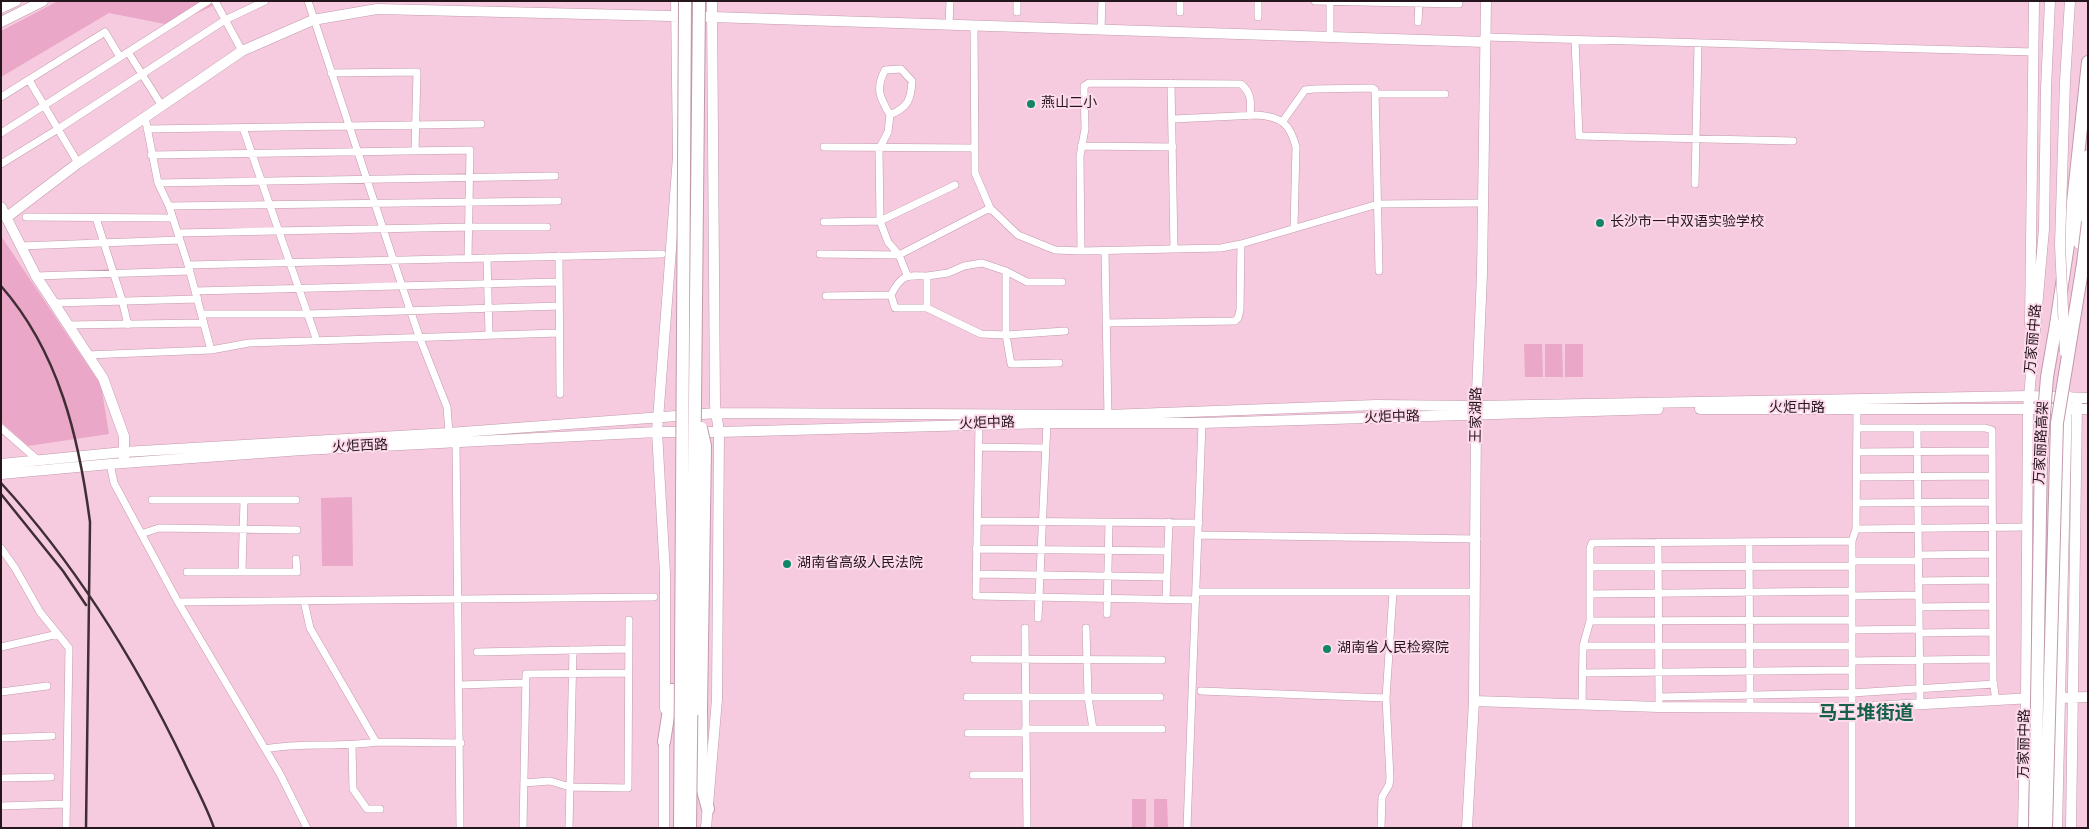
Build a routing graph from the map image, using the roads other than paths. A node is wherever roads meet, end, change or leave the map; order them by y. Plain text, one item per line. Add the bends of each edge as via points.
1 (16, 1) edge
2 (43, 1) edge
3 (208, 1) edge
4 (215, 1) edge
5 (265, 1) edge
6 (308, 1) edge
7 (676, 1) edge
8 (684, 1) edge
9 (699, 1) edge
10 (712, 1) edge
11 (950, 1) edge
12 (1017, 1) edge
13 (1102, 1) edge
14 (1180, 1) edge
15 (1258, 1) edge
16 (1315, 1) edge
17 (1486, 1) edge
18 (2034, 1) edge
19 (2050, 1) edge
20 (2070, 1) edge
21 (1330, 2) edge
22 (1419, 2) edge
23 (1459, 4) dead end
24 (376, 5) edge
25 (452, 6) edge
26 (1, 8) edge
27 (1017, 12) dead end
28 (1180, 12) dead end
29 (676, 17) junction
30 (712, 17) junction
31 (1258, 18) dead end
32 (225, 20) junction
33 (313, 20) junction
34 (1, 22) edge
35 (1418, 22) dead end
36 (949, 25) junction
37 (974, 26) junction
38 (1102, 30) junction
39 (1330, 37) junction
40 (1485, 40) junction
41 (1576, 40) junction
42 (1698, 43) junction
43 (242, 51) junction
44 (128, 52) junction
45 (2034, 52) junction
46 (120, 57) junction
47 (2088, 62) edge
48 (331, 73) junction
49 (142, 75) junction
50 (28, 80) junction
51 (1171, 83) junction
52 (1376, 94) junction
53 (1445, 94) dead end
54 (1, 97) edge
55 (44, 106) junction
56 (162, 106) junction
57 (890, 116) junction
58 (1250, 116) junction
59 (145, 118) junction
60 (1172, 119) junction
61 (1283, 121) junction
62 (416, 124) junction
63 (481, 124) dead end
64 (348, 125) junction
65 (243, 128) junction
66 (58, 129) junction
67 (147, 129) junction
68 (1, 132) edge
69 (1696, 138) junction
70 (1793, 141) dead end
71 (1081, 146) junction
72 (824, 147) dead end
73 (1173, 147) junction
74 (974, 148) junction
75 (880, 149) junction
76 (415, 151) junction
77 (358, 152) junction
78 (253, 154) junction
79 (151, 155) junction
80 (2088, 155) edge
81 (78, 163) junction
82 (1, 164) edge
83 (470, 176) junction
84 (555, 176) dead end
85 (366, 178) junction
86 (262, 181) junction
87 (158, 183) junction
88 (1695, 184) dead end
89 (955, 185) dead end
90 (469, 201) junction
91 (558, 201) dead end
92 (1482, 203) junction
93 (375, 204) junction
94 (1378, 204) junction
95 (270, 205) junction
96 (169, 206) junction
97 (1, 207) edge
98 (990, 208) junction
99 (26, 216) dead end
100 (7, 217) junction
101 (96, 218) junction
102 (172, 218) junction
103 (880, 221) junction
104 (824, 222) dead end
105 (2088, 222) edge
106 (469, 227) junction
107 (547, 227) dead end
108 (383, 228) junction
109 (1294, 228) junction
110 (279, 231) junction
111 (179, 237) junction
112 (104, 244) junction
113 (1241, 244) junction
114 (20, 246) junction
115 (1174, 249) junction
116 (1081, 251) junction
117 (1105, 252) junction
118 (662, 254) dead end
119 (820, 254) dead end
120 (899, 255) junction
121 (559, 256) junction
122 (468, 258) junction
123 (487, 258) junction
124 (393, 260) junction
125 (290, 262) junction
126 (189, 268) junction
127 (1006, 271) junction
128 (1379, 271) dead end
129 (113, 273) junction
130 (907, 275) junction
131 (36, 276) junction
132 (928, 276) junction
133 (559, 282) junction
134 (1062, 282) dead end
135 (488, 283) junction
136 (402, 286) junction
137 (300, 288) junction
138 (196, 291) junction
139 (891, 295) junction
140 (826, 296) dead end
141 (198, 299) junction
142 (122, 300) junction
143 (55, 304) junction
144 (559, 306) junction
145 (488, 308) junction
146 (928, 308) junction
147 (411, 311) junction
148 (202, 314) junction
149 (308, 314) junction
150 (204, 323) junction
151 (1106, 323) junction
152 (128, 324) junction
153 (67, 325) junction
154 (1065, 331) dead end
155 (559, 333) junction
156 (490, 334) junction
157 (1006, 335) junction
158 (419, 336) junction
159 (317, 341) junction
160 (211, 350) junction
161 (87, 355) junction
162 (1060, 364) dead end
163 (2030, 393) junction
164 (560, 394) dead end
165 (2075, 395) edge
166 (1857, 408) junction
167 (2028, 408) junction
168 (2066, 408) junction
169 (2082, 409) edge
170 (1476, 411) junction
171 (696, 412) junction
172 (716, 413) junction
173 (682, 416) junction
174 (658, 418) junction
175 (1108, 419) junction
176 (1047, 422) junction
177 (1202, 423) junction
178 (979, 424) junction
179 (1, 428) edge
180 (1857, 428) junction
181 (1917, 428) junction
182 (657, 432) junction
183 (719, 432) junction
184 (449, 433) junction
185 (456, 442) junction
186 (979, 447) junction
187 (1045, 448) junction
188 (1917, 451) junction
189 (1992, 451) junction
190 (1857, 452) junction
191 (124, 457) junction
192 (38, 460) junction
193 (1, 464) edge
194 (110, 464) junction
195 (49, 469) junction
196 (1, 474) edge
197 (1992, 476) junction
198 (1857, 477) junction
199 (1918, 477) junction
200 (152, 500) dead end
201 (244, 500) junction
202 (296, 500) dead end
203 (1918, 502) junction
204 (1992, 502) junction
205 (1856, 503) junction
206 (977, 520) junction
207 (1042, 521) junction
208 (1109, 522) junction
209 (1168, 522) junction
210 (1199, 523) junction
211 (2027, 526) junction
212 (1992, 527) junction
213 (1918, 528) junction
214 (1856, 529) junction
215 (242, 530) junction
216 (297, 530) dead end
217 (141, 534) junction
218 (1198, 535) junction
219 (1477, 539) junction
220 (1852, 541) junction
221 (1658, 542) junction
222 (1748, 542) junction
223 (1, 548) edge
224 (976, 549) junction
225 (1041, 549) junction
226 (1108, 550) junction
227 (1168, 551) junction
228 (1992, 554) junction
229 (1918, 558) junction
230 (296, 559) dead end
231 (1852, 563) junction
232 (1658, 566) junction
233 (1748, 566) junction
234 (1590, 567) junction
235 (187, 572) dead end
236 (242, 572) junction
237 (976, 574) junction
238 (1040, 575) junction
239 (1108, 576) junction
240 (1167, 578) junction
241 (1992, 580) junction
242 (1918, 581) junction
243 (1196, 592) junction
244 (1393, 592) junction
245 (1470, 592) dead end
246 (1749, 593) junction
247 (1852, 593) junction
248 (1590, 594) junction
249 (1658, 594) junction
250 (1918, 595) junction
251 (654, 597) dead end
252 (1039, 598) junction
253 (1108, 599) junction
254 (459, 600) junction
255 (1166, 600) junction
256 (1196, 600) junction
257 (178, 602) junction
258 (304, 602) junction
259 (1993, 606) junction
260 (1919, 607) junction
261 (1107, 614) dead end
262 (1038, 618) dead end
263 (628, 620) dead end
264 (1749, 620) junction
265 (1852, 620) junction
266 (1590, 621) junction
267 (1658, 622) junction
268 (1025, 628) dead end
269 (1086, 628) dead end
270 (1852, 630) junction
271 (1919, 631) junction
272 (1993, 632) junction
273 (58, 634) junction
274 (1583, 646) junction
275 (1658, 646) junction
276 (1852, 646) junction
277 (1749, 647) junction
278 (1, 648) edge
279 (628, 649) junction
280 (573, 650) junction
281 (477, 652) dead end
282 (1993, 659) junction
283 (974, 660) dead end
284 (1025, 660) junction
285 (1087, 660) junction
286 (1162, 660) dead end
287 (1919, 660) junction
288 (1852, 661) junction
289 (1852, 670) junction
290 (1659, 672) junction
291 (1749, 672) junction
292 (628, 673) junction
293 (1583, 673) junction
294 (572, 674) junction
295 (526, 683) junction
296 (1994, 684) junction
297 (460, 685) junction
298 (47, 686) dead end
299 (1920, 690) junction
300 (1201, 691) dead end
301 (1, 692) edge
302 (1852, 693) junction
303 (968, 697) dead end
304 (1025, 697) junction
305 (1088, 697) junction
306 (1160, 697) dead end
307 (1750, 697) junction
308 (2088, 697) edge
309 (1386, 698) junction
310 (2026, 698) junction
311 (2060, 698) junction
312 (2073, 698) junction
313 (1996, 700) junction
314 (1474, 701) junction
315 (1659, 702) junction
316 (1920, 704) junction
317 (1582, 705) junction
318 (1750, 708) junction
319 (1852, 708) junction
320 (1093, 729) junction
321 (1162, 729) dead end
322 (1025, 731) junction
323 (968, 733) dead end
324 (52, 736) dead end
325 (1, 738) edge
326 (376, 742) junction
327 (664, 742) junction
328 (460, 743) junction
329 (352, 746) junction
330 (266, 749) junction
331 (974, 775) dead end
332 (1026, 775) junction
333 (51, 777) dead end
334 (1, 778) edge
335 (524, 783) junction
336 (570, 787) junction
337 (65, 804) junction
338 (1, 806) edge
339 (380, 809) dead end
340 (708, 809) junction
341 (66, 828) edge
342 (307, 828) edge
343 (460, 828) edge
344 (523, 828) edge
345 (569, 828) edge
346 (664, 828) edge
347 (680, 828) edge
348 (690, 828) edge
349 (706, 828) edge
350 (1027, 828) edge
351 (1187, 828) edge
352 (1380, 828) edge
353 (1467, 828) edge
354 (1852, 828) edge
355 (2024, 828) edge
356 (2035, 828) edge
357 (2046, 828) edge
358 (2057, 828) edge
359 (2071, 828) edge

1 - 26 street
2 - 34 street
3 - 44 street
4 - 32 street
5 - 32 street
6 - 33 street
7 - 29 street
8 - 173 highway, bridge
9 - 171 highway, bridge
10 - 30 street
11 - 36 street
12 - 27 street
13 - 38 street
14 - 28 street
15 - 31 street
16 - 21 street
17 - 40 street, 王家湖路
18 - 45 street
19 - 163 street, 万家丽中路 via 2044,229
20 - 165 street, 万家丽中路, bridge via 2060,245
21 - 22 street
21 - 39 street
22 - 23 street
22 - 35 street
24 - 25 street
24 - 33 street
25 - 29 street
29 - 30 street
29 - 174 street via 678,157
30 - 36 street
30 - 172 street
32 - 43 street
32 - 49 street
33 - 43 street
33 - 48 street
36 - 37 street
37 - 38 street
37 - 74 street
38 - 39 street
39 - 40 street
40 - 41 street
40 - 92 street, 王家湖路
41 - 42 street
41 - 69 street via 1579,136
42 - 45 street
42 - 69 street
43 - 56 street
44 - 46 street
44 - 49 street
45 - 163 street
46 - 50 street via 105,32
46 - 55 street
47 - 356 highway, 万家丽路高架, bridge via 2070,231 2043,415
48 - 62 street via 417,72
48 - 64 street
49 - 56 street
49 - 66 street
50 - 54 street
50 - 55 street
51 - 58 street via 1241,84 1248,90 1251,100
51 - 60 street
51 - 71 street via 1089,83 1084,86 1085,129
52 - 53 street
52 - 61 street via 1372,88 1305,90
52 - 94 street
55 - 66 street
55 - 68 street
56 - 59 street
57 - 57 street via 904,109 911,94 912,81 901,69 885,70 879,81 881,100
57 - 75 street via 888,132
58 - 60 street
58 - 61 street via 1271,116
59 - 67 street
59 - 81 street
60 - 73 street
61 - 109 street via 1294,136 1296,147
62 - 63 street
62 - 64 street
62 - 76 street
64 - 65 street
64 - 77 street
65 - 67 street
65 - 78 street
66 - 81 street
66 - 82 street
67 - 79 street
69 - 70 street
69 - 88 street
71 - 73 street
71 - 116 street
72 - 75 street
73 - 115 street
74 - 75 street
74 - 98 street via 975,173
75 - 103 street
76 - 77 street
76 - 83 street via 470,150
77 - 78 street
77 - 85 street
78 - 79 street
78 - 86 street
79 - 87 street
80 - 165 street
81 - 100 street
83 - 84 street
83 - 85 street
83 - 90 street
85 - 86 street
85 - 93 street
86 - 87 street
86 - 95 street
87 - 96 street
89 - 103 street
90 - 91 street
90 - 93 street
90 - 106 street
92 - 94 street
92 - 170 street, 王家湖路
93 - 95 street
93 - 108 street
94 - 109 street
94 - 128 street
95 - 96 street
95 - 110 street
96 - 102 street
97 - 100 street
98 - 116 street via 1018,235 1055,250
98 - 120 street
99 - 101 street
100 - 114 street
101 - 102 street
101 - 112 street
102 - 111 street
103 - 104 street
103 - 120 street via 888,242
105 - 357 highway, 万家丽路高架, bridge via 2057,422
106 - 107 street
106 - 108 street
106 - 122 street
108 - 110 street
108 - 124 street
109 - 113 street
110 - 111 street
110 - 125 street
111 - 112 street
111 - 126 street
112 - 114 street
112 - 129 street
113 - 115 street via 1221,248
113 - 151 street via 1240,310 1235,321
114 - 131 street
115 - 117 street
116 - 117 street
117 - 151 street
118 - 121 street
119 - 120 street
120 - 130 street
121 - 123 street
121 - 133 street
122 - 123 street
122 - 124 street
123 - 135 street
124 - 125 street
124 - 136 street
125 - 126 street
125 - 137 street
126 - 129 street
126 - 138 street
127 - 132 street via 982,264
127 - 134 street via 1027,282
127 - 157 street
129 - 131 street
129 - 142 street
130 - 132 street
130 - 139 street
131 - 143 street
132 - 146 street
133 - 135 street
133 - 144 street
135 - 136 street
135 - 145 street
136 - 137 street
136 - 147 street
137 - 138 street
137 - 149 street
138 - 141 street
139 - 140 street
139 - 146 street via 895,308
141 - 142 street
141 - 148 street
142 - 143 street
142 - 152 street
143 - 153 street
144 - 145 street
144 - 155 street
145 - 147 street
145 - 156 street
146 - 157 street via 981,334
147 - 149 street
147 - 158 street
148 - 149 street
148 - 150 street
149 - 159 street
150 - 152 street
150 - 160 street
151 - 175 street
152 - 153 street
153 - 161 street
154 - 157 street
155 - 156 street
155 - 164 street
156 - 158 street
157 - 162 street via 1010,364
158 - 159 street
158 - 184 street via 448,407
159 - 160 street via 249,343
160 - 161 street
161 - 191 street via 103,378 124,436
163 - 165 street
163 - 167 street, 万家丽中路
163 - 170 street
165 - 168 street, 万家丽中路
165 - 169 street
166 - 167 street, 火炬中路
166 - 170 street, 火炬中路
166 - 180 street
167 - 168 street, 火炬中路
167 - 211 street, 万家丽中路
168 - 169 street, 火炬中路
168 - 311 street, 万家丽中路
169 - 312 street
170 - 175 street via 1376,405
170 - 177 street, 火炬中路
170 - 219 street, 王家湖路
171 - 340 highway, bridge via 705,446 702,787
171 - 348 highway, bridge
172 - 174 street, 火炬西路
172 - 175 street, 火炬西路
172 - 183 street
173 - 327 highway, bridge via 675,458 672,690
173 - 347 highway, bridge
174 - 182 street
174 - 184 street, 火炬西路
175 - 176 street, 火炬中路
175 - 177 street, 火炬中路
176 - 178 street, 火炬中路
176 - 187 street
177 - 210 street
178 - 183 street, 火炬中路
178 - 186 street
179 - 192 street
180 - 181 street
180 - 190 street
181 - 188 street
181 - 189 street via 1990,429
182 - 183 street, 火炬西路
182 - 185 street, 火炬西路
182 - 327 street via 665,574
183 - 340 street via 717,699
184 - 185 street
184 - 191 street, 火炬西路
185 - 191 street, 火炬西路
185 - 254 street
186 - 187 street
186 - 206 street
187 - 207 street
188 - 189 street
188 - 190 street
188 - 199 street
189 - 197 street
190 - 198 street
191 - 192 street, 火炬西路
191 - 194 street, 火炬西路
192 - 193 street, 火炬西路
192 - 195 street
194 - 195 street, 火炬西路
194 - 217 street via 114,483
195 - 196 street, 火炬西路
197 - 199 street
197 - 204 street
198 - 199 street
198 - 205 street
199 - 203 street
200 - 201 street
201 - 202 street
201 - 215 street
203 - 204 street
203 - 205 street
203 - 213 street
204 - 212 street
205 - 214 street
206 - 207 street
206 - 224 street
207 - 208 street
207 - 225 street
208 - 209 street
208 - 226 street
209 - 210 street
209 - 227 street
210 - 218 street
211 - 212 street
211 - 310 street, 万家丽中路
212 - 213 street
212 - 228 street
213 - 214 street
213 - 229 street
214 - 220 street
215 - 216 street
215 - 217 street via 159,528
215 - 236 street
217 - 257 street
218 - 219 street
218 - 243 street
219 - 314 street, 王家湖路
220 - 222 street
220 - 231 street
221 - 222 street
221 - 232 street
221 - 234 street via 1592,543
222 - 233 street
223 - 273 street via 40,612
224 - 225 street
224 - 237 street
225 - 226 street
225 - 238 street
226 - 227 street
226 - 239 street
227 - 240 street
228 - 229 street
228 - 241 street
229 - 231 street
229 - 242 street
230 - 236 street via 297,572
231 - 233 street
231 - 247 street
232 - 233 street
232 - 234 street
232 - 249 street
233 - 246 street
234 - 248 street
235 - 236 street
237 - 238 street
237 - 252 street via 975,592 980,598
238 - 239 street
238 - 252 street
239 - 240 street
239 - 253 street
240 - 255 street
241 - 242 street
241 - 259 street
242 - 250 street
243 - 244 street
243 - 256 street
244 - 245 street
244 - 309 street
246 - 247 street
246 - 249 street
246 - 264 street
247 - 250 street
247 - 265 street
248 - 249 street
248 - 266 street
249 - 267 street
250 - 260 street
251 - 254 street
252 - 253 street
252 - 262 street
253 - 255 street
253 - 261 street
254 - 258 street
254 - 297 street
255 - 256 street
256 - 351 street
257 - 258 street
257 - 330 street
258 - 326 street via 310,628
259 - 260 street
259 - 272 street
260 - 271 street
263 - 279 street
264 - 265 street
264 - 267 street
264 - 277 street
265 - 270 street
266 - 267 street
266 - 274 street
267 - 275 street
268 - 284 street
269 - 285 street
270 - 271 street
270 - 276 street
271 - 272 street
271 - 287 street
272 - 282 street
273 - 278 street
273 - 337 street via 69,648
274 - 275 street
274 - 293 street
275 - 277 street
275 - 290 street
276 - 277 street
276 - 288 street
277 - 291 street
279 - 280 street
279 - 292 street
280 - 281 street
280 - 294 street
282 - 287 street
282 - 296 street
283 - 284 street
284 - 285 street
284 - 304 street
285 - 286 street
285 - 305 street
287 - 288 street
287 - 299 street
288 - 289 street
289 - 291 street
289 - 302 street
290 - 291 street
290 - 293 street
290 - 315 street
291 - 307 street
292 - 294 street
292 - 336 street via 628,788
293 - 317 street
294 - 295 street via 526,674
294 - 336 street
295 - 297 street
295 - 335 street
296 - 299 street
296 - 313 street
297 - 328 street
298 - 301 street
299 - 302 street
299 - 316 street
300 - 309 street
302 - 307 street
302 - 319 street
303 - 304 street
304 - 305 street
304 - 322 street
305 - 306 street
305 - 320 street
307 - 315 street
307 - 318 street
308 - 312 street
309 - 352 street via 1390,778 1382,797
310 - 311 street
310 - 313 street
310 - 355 street, 万家丽中路
311 - 312 street
311 - 358 street, 万家丽中路
312 - 359 street
313 - 316 street
314 - 317 street
314 - 353 street, 王家湖路
315 - 317 street
315 - 318 street
316 - 319 street
318 - 319 street
319 - 354 street
320 - 321 street
320 - 322 street
322 - 323 street
322 - 332 street
324 - 325 street
326 - 328 street
326 - 329 street
327 - 346 street
328 - 343 street
329 - 330 street
329 - 339 street via 353,789 367,809
330 - 342 street
331 - 332 street
332 - 350 street
333 - 334 street
335 - 336 street via 550,781
335 - 344 street
336 - 345 street
337 - 338 street
337 - 341 street
340 - 349 street

